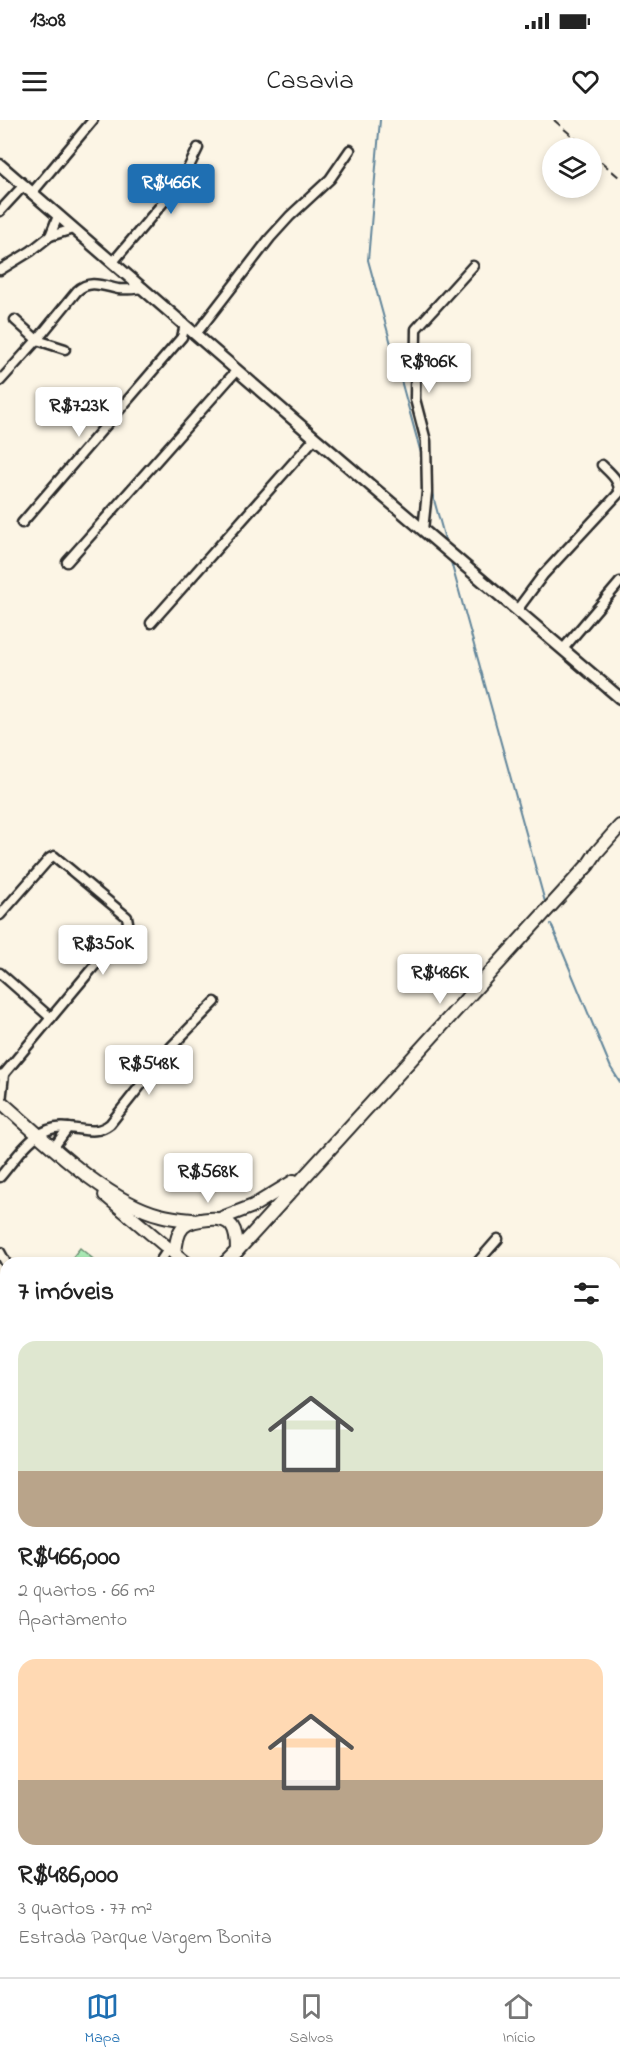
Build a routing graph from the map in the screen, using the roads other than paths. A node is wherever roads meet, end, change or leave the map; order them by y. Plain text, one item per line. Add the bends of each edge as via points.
1 (93, 120) edge
2 (198, 148) dead end
3 (350, 150) dead end
4 (0, 165) edge
5 (28, 189) junction
6 (0, 211) edge
7 (58, 216) junction
8 (73, 229) junction
9 (50, 236) junction
10 (113, 262) junction
11 (473, 266) dead end
12 (0, 270) edge
13 (143, 288) junction
14 (15, 320) dead end
15 (185, 325) junction
16 (197, 334) junction
17 (182, 337) junction
18 (37, 340) junction
19 (65, 349) dead end
20 (237, 370) junction
21 (0, 381) edge
22 (315, 438) junction
23 (602, 465) dead end
24 (22, 523) dead end
25 (423, 530) junction
26 (67, 562) dead end
27 (620, 582) edge
28 (517, 610) junction
29 (151, 624) dead end
30 (563, 649) junction
31 (620, 698) edge
32 (620, 826) edge
33 (620, 840) edge
34 (588, 865) junction
35 (0, 915) edge
36 (0, 973) edge
37 (215, 1002) dead end
38 (51, 1018) junction
39 (2, 1074) edge
40 (0, 1101) edge
41 (6, 1112) edge
42 (68, 1128) junction
43 (38, 1134) junction
44 (54, 1147) junction
45 (315, 1166) junction
46 (76, 1167) junction
47 (0, 1177) edge
48 (222, 1218) junction
49 (192, 1220) junction
50 (498, 1239) dead end
51 (172, 1251) junction
52 (237, 1251) junction
53 (166, 1257) edge
54 (179, 1257) edge
55 (232, 1257) edge
56 (482, 1257) edge

1 - 5 street
2 - 10 street via 178,185
3 - 16 street via 330,179 270,238
4 - 5 street
5 - 6 street
5 - 7 street
7 - 8 street
7 - 9 street
8 - 9 street
8 - 10 street
9 - 12 street
10 - 13 street
11 - 25 street via 416,329 415,399 426,441
13 - 15 street
13 - 18 street via 84,286
14 - 18 street
15 - 16 street
15 - 17 street
16 - 17 street
16 - 20 street
17 - 24 street
18 - 19 street
18 - 21 street
20 - 22 street
20 - 26 street
22 - 25 street
22 - 29 street
23 - 28 street via 617,480 619,492 549,568
25 - 28 street
27 - 30 street
28 - 30 street
30 - 31 street
32 - 34 main road
33 - 34 main road
34 - 45 main road
35 - 38 street via 54,856 128,920 126,928
36 - 38 street
37 - 42 street via 171,1047 103,1130
38 - 39 street
39 - 40 street
40 - 41 main road
41 - 43 main road
42 - 43 street
42 - 44 street
43 - 44 main road
43 - 47 street
44 - 46 main road
45 - 48 main road via 287,1187
45 - 52 main road
46 - 49 main road via 129,1203 160,1215
46 - 51 main road
48 - 49 main road
48 - 52 main road via 235,1230
49 - 51 main road via 184,1225
50 - 56 street
51 - 53 street
51 - 54 main road
52 - 55 main road

